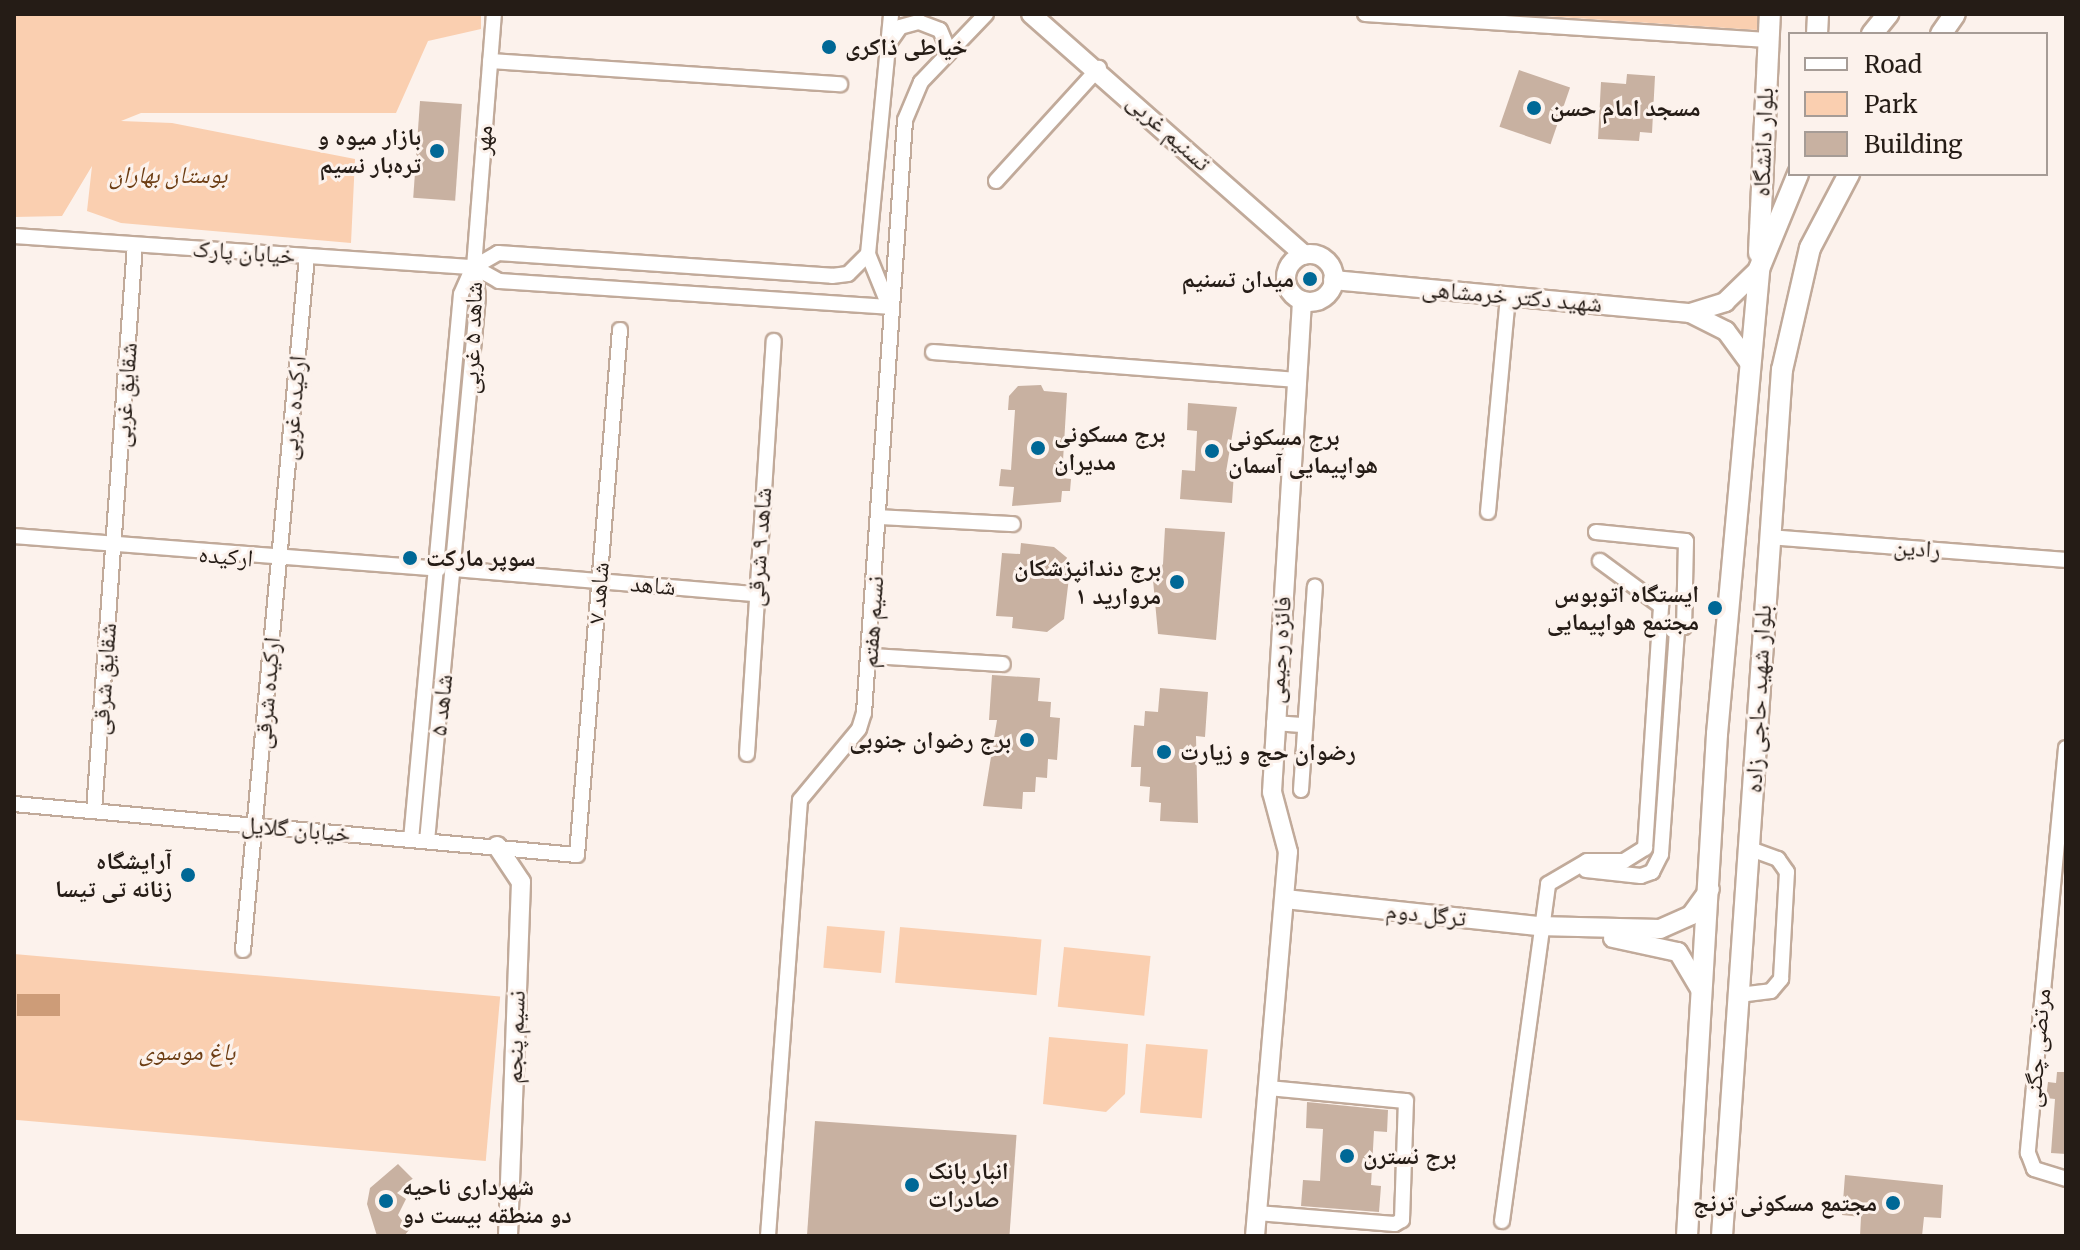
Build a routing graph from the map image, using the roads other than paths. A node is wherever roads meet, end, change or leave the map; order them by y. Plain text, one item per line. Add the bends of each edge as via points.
1 (494, 14) edge
2 (891, 14) edge
3 (986, 14) edge
4 (1031, 14) edge
5 (1365, 14) edge
6 (1770, 14) edge
7 (1888, 14) edge
8 (1955, 14) edge
9 (1873, 32) edge
10 (1942, 32) edge
11 (1767, 40) junction
12 (889, 43) junction
13 (949, 51) junction
14 (490, 61) junction
15 (1099, 68) junction
16 (840, 84) dead end
17 (1797, 176) edge
18 (1848, 176) edge
19 (996, 181) dead end
20 (14, 236) edge
21 (135, 245) junction
22 (868, 254) junction
23 (1304, 255) junction
24 (307, 256) junction
25 (474, 267) junction
26 (1759, 269) junction
27 (1333, 280) junction
28 (1508, 296) junction
29 (1302, 301) junction
30 (889, 307) junction
31 (1690, 313) junction
32 (620, 330) dead end
33 (774, 341) dead end
34 (933, 352) dead end
35 (1751, 365) junction
36 (1297, 380) junction
37 (1488, 512) dead end
38 (878, 517) junction
39 (1013, 524) dead end
40 (1596, 532) dead end
41 (14, 536) edge
42 (1769, 537) junction
43 (114, 546) junction
44 (2066, 560) edge
45 (279, 561) junction
46 (1600, 561) dead end
47 (439, 569) junction
48 (455, 569) junction
49 (599, 581) junction
50 (1315, 586) dead end
51 (755, 594) junction
52 (1660, 629) junction
53 (1677, 630) junction
54 (871, 656) junction
55 (1003, 664) dead end
56 (1274, 723) junction
57 (1305, 725) junction
58 (2066, 748) edge
59 (747, 754) dead end
60 (1301, 790) dead end
61 (14, 804) edge
62 (94, 811) junction
63 (254, 826) junction
64 (411, 840) junction
65 (427, 841) junction
66 (497, 846) junction
67 (1750, 849) junction
68 (577, 855) joint
69 (1578, 870) junction
70 (1747, 872) junction
71 (1710, 881) junction
72 (1285, 899) junction
73 (1538, 926) junction
74 (1568, 928) junction
75 (243, 950) dead end
76 (1700, 989) junction
77 (1739, 995) junction
78 (1268, 1088) junction
79 (2066, 1179) edge
80 (1257, 1213) junction
81 (1502, 1221) dead end
82 (508, 1236) edge
83 (768, 1236) edge
84 (1255, 1236) edge
85 (1687, 1236) edge
86 (1722, 1236) edge

1 - 14 street, مهر
2 - 12 street
3 - 13 street, نسیم هفتم
4 - 15 street, تسنیم غربی
5 - 11 street
6 - 11 main road, بلوار دانشگاه
7 - 9 main road
8 - 10 main road
11 - 26 main road, بلوار دانشگاه
12 - 13 street via 900,27 919,22 940,30
12 - 22 street
13 - 30 street, نسیم هفتم via 921,82 905,120
14 - 16 street
14 - 25 street, مهر
15 - 19 street
15 - 23 street, تسنیم غربی
17 - 26 main road, بلوار شهید حاجی زاده
18 - 42 main road, بلوار شهید حاجی زاده via 1810,248 1793,299
20 - 21 street, خیابان پارک
21 - 24 street, خیابان پارک
21 - 43 street, شقایق غربی
22 - 25 street, خیابان پارک via 848,274 832,276 498,253
22 - 30 street
23 - 27 street via 1325,260
23 - 29 street via 1291,263 1286,278
24 - 25 street, خیابان پارک
24 - 45 street, ارکیده غربی
25 - 30 street, خیابان پارک via 499,281
25 - 47 street, شاهد ۵ غربی via 461,294
25 - 48 street, شاهد ۵ غربی via 478,296
26 - 31 street, شهید دکتر خرمشاهی via 1725,302
26 - 35 main road, بلوار شهید حاجی زاده
27 - 28 street, شهید دکتر خرمشاهی
27 - 29 street via 1323,298
28 - 31 street, شهید دکتر خرمشاهی
28 - 37 street
29 - 36 street, فائزه رحیمی
30 - 38 street, نسیم هفتم
31 - 35 street, شهید دکتر خرمشاهی via 1726,331
32 - 49 street, شاهد ۷
33 - 51 street, شاهد ۹ شرقی
34 - 36 street
35 - 71 main road, بلوار شهید حاجی زاده
36 - 56 street, فائزه رحیمی
38 - 39 street
38 - 54 street, نسیم هفتم
40 - 53 street via 1686,541 1684,627
41 - 43 street, ارکیده
42 - 44 street, رادین
42 - 67 main road, بلوار شهید حاجی زاده
43 - 45 street, ارکیده
43 - 62 street, شقایق شرقی
45 - 47 street, ارکیده
45 - 63 street, ارکیده شرقی
46 - 52 street via 1628,588 1659,599
47 - 64 street, شاهد ۵
48 - 49 street, شاهد
48 - 65 street, شاهد ۵
49 - 51 street, شاهد
49 - 68 street, شاهد ۷
50 - 57 street
51 - 59 street, شاهد ۹ شرقی
52 - 53 street
52 - 69 street via 1645,848 1636,857 1587,861
53 - 69 street via 1661,854 1652,872 1641,876
54 - 55 street
54 - 83 street, نسیم هفتم via 859,729 800,800
56 - 57 street
56 - 72 street, فائزه رحیمی via 1272,792 1288,852
57 - 60 street
58 - 79 street, مرتضی چگنی via 2028,1153 2034,1169
61 - 62 street, خیابان گلایل
62 - 63 street, خیابان گلایل
63 - 64 street, خیابان گلایل
63 - 75 street
64 - 65 street, خیابان گلایل
65 - 66 street, خیابان گلایل
66 - 68 street, خیابان گلایل
66 - 82 street, نسیم پنجم via 521,882
67 - 70 main road, بلوار شهید حاجی زاده
67 - 77 street via 1778,859 1787,872 1781,979 1771,991
69 - 73 street via 1548,884
70 - 71 main road via 1727,883
70 - 77 main road, بلوار شهید حاجی زاده
71 - 74 street, ترگل دوم via 1677,925
71 - 76 main road, بلوار شهید حاجی زاده
72 - 73 street, ترگل دوم
72 - 78 street, فائزه رحیمی
73 - 74 street, ترگل دوم
73 - 81 street via 1518,1131
74 - 76 street, ترگل دوم via 1666,947 1687,962
76 - 85 main road, بلوار شهید حاجی زاده
77 - 86 main road, بلوار شهید حاجی زاده
78 - 80 street, فائزه رحیمی
78 - 80 street via 1406,1101 1402,1220
80 - 84 street, فائزه رحیمی

